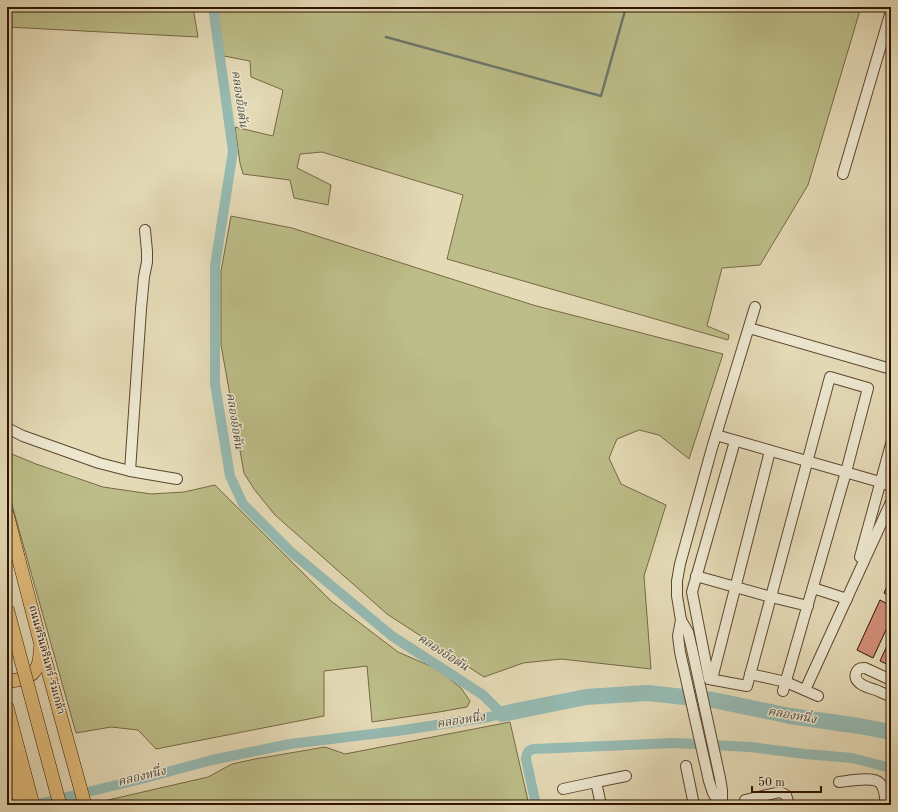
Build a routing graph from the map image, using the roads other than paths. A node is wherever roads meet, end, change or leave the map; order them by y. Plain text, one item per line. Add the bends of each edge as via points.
1 (891, 12) edge
2 (843, 174) dead end
3 (145, 230) dead end
4 (755, 307) dead end
5 (749, 328) junction
6 (891, 369) edge
7 (7, 428) edge
8 (716, 435) junction
9 (23, 436) junction
10 (7, 438) edge
11 (735, 441) junction
12 (891, 444) edge
13 (770, 450) junction
14 (808, 461) junction
15 (130, 471) junction
16 (846, 472) junction
17 (177, 479) dead end
18 (880, 482) junction
19 (891, 486) edge
20 (891, 502) edge
21 (7, 514) edge
22 (696, 576) junction
23 (853, 584) junction
24 (734, 587) junction
25 (813, 588) junction
26 (771, 597) junction
27 (847, 599) junction
28 (808, 606) junction
29 (7, 608) edge
30 (681, 620) junction
31 (41, 645) junction
32 (750, 674) junction
33 (712, 679) junction
34 (891, 680) edge
35 (7, 681) edge
36 (784, 687) junction
37 (805, 690) junction
38 (818, 696) dead end
39 (891, 696) edge
40 (7, 707) edge
41 (7, 755) edge
42 (686, 766) dead end
43 (626, 776) dead end
44 (596, 782) junction
45 (839, 782) dead end
46 (563, 789) dead end
47 (21, 805) edge
48 (33, 805) edge
49 (60, 805) edge
50 (85, 805) edge
51 (601, 805) edge
52 (694, 805) edge
53 (721, 805) edge
54 (746, 805) edge
55 (789, 805) edge
56 (886, 805) edge

1 - 2 street
3 - 15 street via 147,262 141,309
4 - 5 street
5 - 6 street
5 - 8 street
7 - 9 street
8 - 11 street
8 - 30 street via 680,564 677,596
9 - 10 street
9 - 15 street via 99,463
11 - 13 street
11 - 22 street
12 - 18 street
13 - 14 street
13 - 24 street
14 - 16 street
14 - 16 street via 830,377 868,388
14 - 26 street
15 - 17 street
16 - 18 street
16 - 25 street
18 - 19 street
18 - 23 street
20 - 23 street
21 - 31 main road, ถนนศรีนครินทร์-ร่มเกล้า
22 - 24 street
22 - 33 street via 692,592 709,678
23 - 27 street
24 - 26 street
24 - 33 street
25 - 27 street
25 - 28 street
26 - 28 street
26 - 32 street
27 - 37 street
28 - 36 street
29 - 49 main road, bridge
30 - 53 street via 688,632 720,778
30 - 53 street via 678,636 680,652 709,781
31 - 35 main road via 37,668 33,674
31 - 50 main road, ถนนศรีนครินทร์-ร่มเกล้า
32 - 33 street via 747,686
32 - 36 street
34 - 39 street via 865,668 858,670 855,677 861,684
36 - 37 street
37 - 38 street
40 - 48 main road
41 - 47 main road
42 - 52 street
43 - 44 street
44 - 46 street
44 - 51 street
45 - 56 street via 864,779 876,781 883,788
54 - 55 street via 745,800 780,792 786,795

